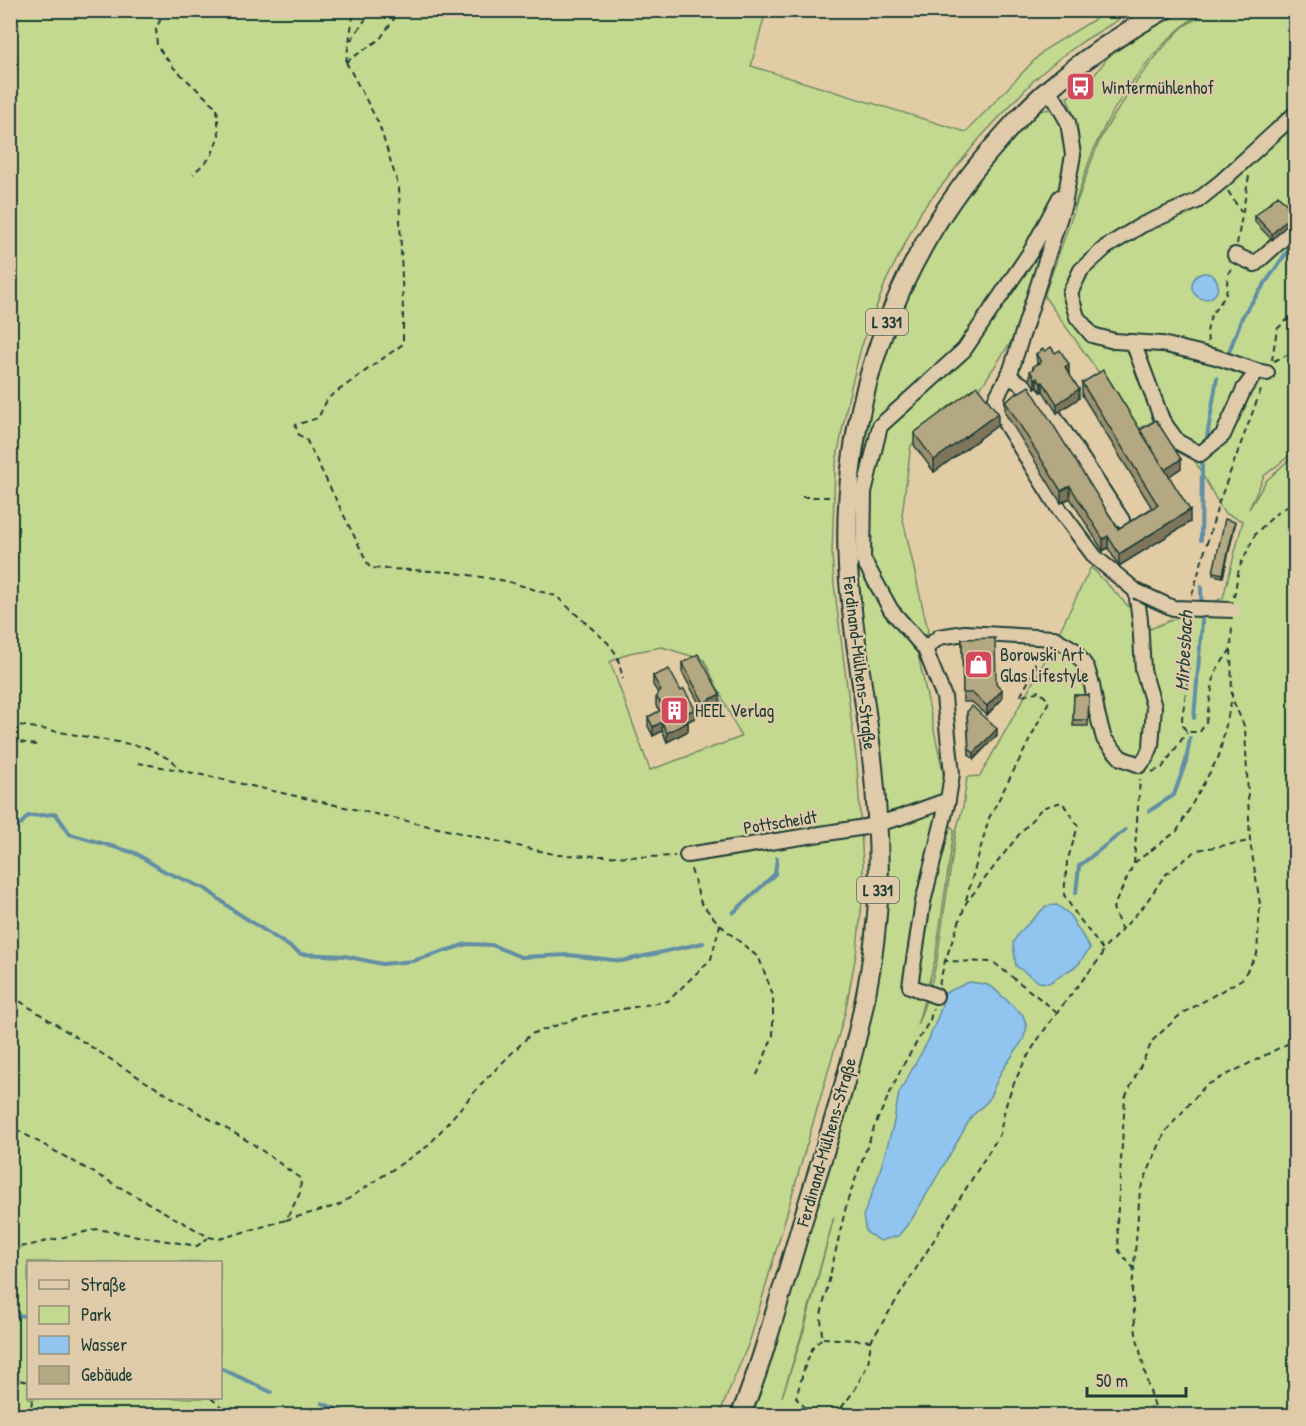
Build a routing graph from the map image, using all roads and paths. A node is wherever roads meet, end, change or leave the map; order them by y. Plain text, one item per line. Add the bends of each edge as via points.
1 (166, 10) edge
2 (354, 10) edge
3 (372, 10) edge
4 (400, 10) edge
5 (1164, 10) edge
6 (350, 43) junction
7 (346, 62) junction
8 (1047, 90) junction
9 (1296, 113) edge
10 (194, 174) dead end
11 (1222, 181) junction
12 (1068, 182) junction
13 (1241, 213) dead end
14 (1296, 227) edge
15 (1235, 255) dead end
16 (1296, 312) edge
17 (1133, 342) junction
18 (1296, 351) edge
19 (1262, 372) junction
20 (1008, 376) junction
21 (802, 497) dead end
22 (849, 498) junction
23 (1296, 503) edge
24 (1122, 520) dead end
25 (1136, 591) junction
26 (1189, 603) dead end
27 (1233, 610) junction
28 (1188, 621) dead end
29 (1026, 635) junction
30 (925, 649) junction
31 (1231, 649) junction
32 (623, 679) dead end
33 (1232, 698) junction
34 (10, 728) edge
35 (1187, 732) junction
36 (10, 740) edge
37 (36, 745) dead end
38 (138, 763) dead end
39 (1140, 769) junction
40 (180, 770) junction
41 (948, 800) junction
42 (878, 824) junction
43 (1251, 842) junction
44 (687, 855) junction
45 (1134, 863) junction
46 (966, 903) junction
47 (720, 925) junction
48 (1122, 931) junction
49 (1103, 950) junction
50 (945, 962) junction
51 (10, 996) edge
52 (936, 996) junction
53 (1057, 1012) junction
54 (1296, 1034) edge
55 (757, 1075) dead end
56 (10, 1126) edge
57 (286, 1220) junction
58 (209, 1237) junction
59 (10, 1247) edge
60 (1135, 1270) junction
61 (822, 1338) junction
62 (871, 1341) junction
63 (10, 1378) edge
64 (27, 1382) edge
65 (33, 1399) edge
66 (212, 1399) edge
67 (31, 1416) edge
68 (231, 1416) edge
69 (740, 1416) edge
70 (813, 1416) edge
71 (835, 1416) edge
72 (1158, 1416) edge

1 - 10 path via 156,28 157,46 173,67 217,108 219,135 211,157
2 - 6 path
3 - 6 path
4 - 7 path via 380,39
5 - 8 main road, Ferdinand-Mülhens-Straße / L 331 via 1083,61
6 - 7 path
7 - 32 path via 379,124 399,188 403,344 328,398 318,418 296,425 299,435 306,439 370,568 461,574 506,581 556,596 608,643 617,655
8 - 12 lane via 1068,122 1073,155
8 - 22 main road, Ferdinand-Mülhens-Straße / L 331 via 969,175 924,242 903,283 879,341 862,400
9 - 11 lane
11 - 13 path
11 - 17 lane via 1197,201 1142,225 1106,247 1081,270 1070,293 1077,317 1092,335
12 - 20 lane
12 - 30 lane via 1031,251 964,350 880,426 864,492 863,559 891,610
14 - 15 lane via 1255,264
16 - 18 path via 1277,329 1272,362
17 - 19 lane via 1162,344
17 - 19 lane via 1162,420 1178,442 1200,454 1223,435 1244,389
19 - 26 path
20 - 24 lane via 1041,396
20 - 25 lane via 996,398 1002,418 1057,506 1095,557
21 - 22 path
22 - 42 main road, Ferdinand-Mülhens-Straße / L 331 via 851,600
23 - 27 path via 1280,510 1256,533 1239,568
25 - 27 lane, bridge via 1173,608
25 - 39 lane via 1143,670 1154,707 1151,746
27 - 31 path
28 - 35 path via 1190,654 1182,718
29 - 30 lane via 966,633 939,637
29 - 39 lane via 1054,638 1073,649 1088,668 1104,739 1121,758
29 - 46 path via 1036,667 1020,697 1039,691 1049,701 989,818
30 - 41 lane via 944,697 952,774
31 - 33 path
31 - 35 path via 1215,672 1206,722 1200,732
33 - 43 path via 1245,728
33 - 45 path via 1219,756 1177,831
34 - 40 path via 19,725 146,747 173,761
35 - 39 path via 1162,768 1148,774
36 - 37 path
38 - 40 path
39 - 45 path
40 - 44 path via 558,855
41 - 42 lane, Pottscheidt
41 - 52 lane via 923,902 910,986
42 - 44 lane, Pottscheidt
42 - 69 main road, Ferdinand-Mülhens-Straße / L 331 via 877,913 864,1007 844,1086
43 - 48 path via 1197,850 1165,875
43 - 60 path via 1260,904 1257,954 1242,979 1180,1015 1153,1040 1125,1098 1117,1223 1119,1251
44 - 47 path via 701,903
45 - 48 path via 1113,908
46 - 49 path via 1042,808 1062,802 1078,826 1067,862 1064,895
46 - 50 path
47 - 55 path via 759,958 773,995 773,1036
47 - 57 path via 711,959 668,1001 584,1016 531,1034 428,1146 339,1205
48 - 49 path
49 - 53 path
50 - 52 path
50 - 53 path via 993,962
51 - 57 path via 146,1083 253,1144 301,1179 300,1193
52 - 61 path via 930,1020 875,1125 847,1202 821,1315
53 - 62 path via 1024,1062 1008,1099 1000,1134
54 - 60 path via 1289,1043 1205,1086 1165,1132 1140,1190
56 - 58 path
57 - 58 path via 219,1239
58 - 59 path via 197,1246 97,1229
60 - 72 path via 1132,1291 1136,1334
61 - 62 path
61 - 70 path via 812,1349 796,1398
62 - 71 path via 868,1364
63 - 64 path
65 - 67 path
66 - 68 path

